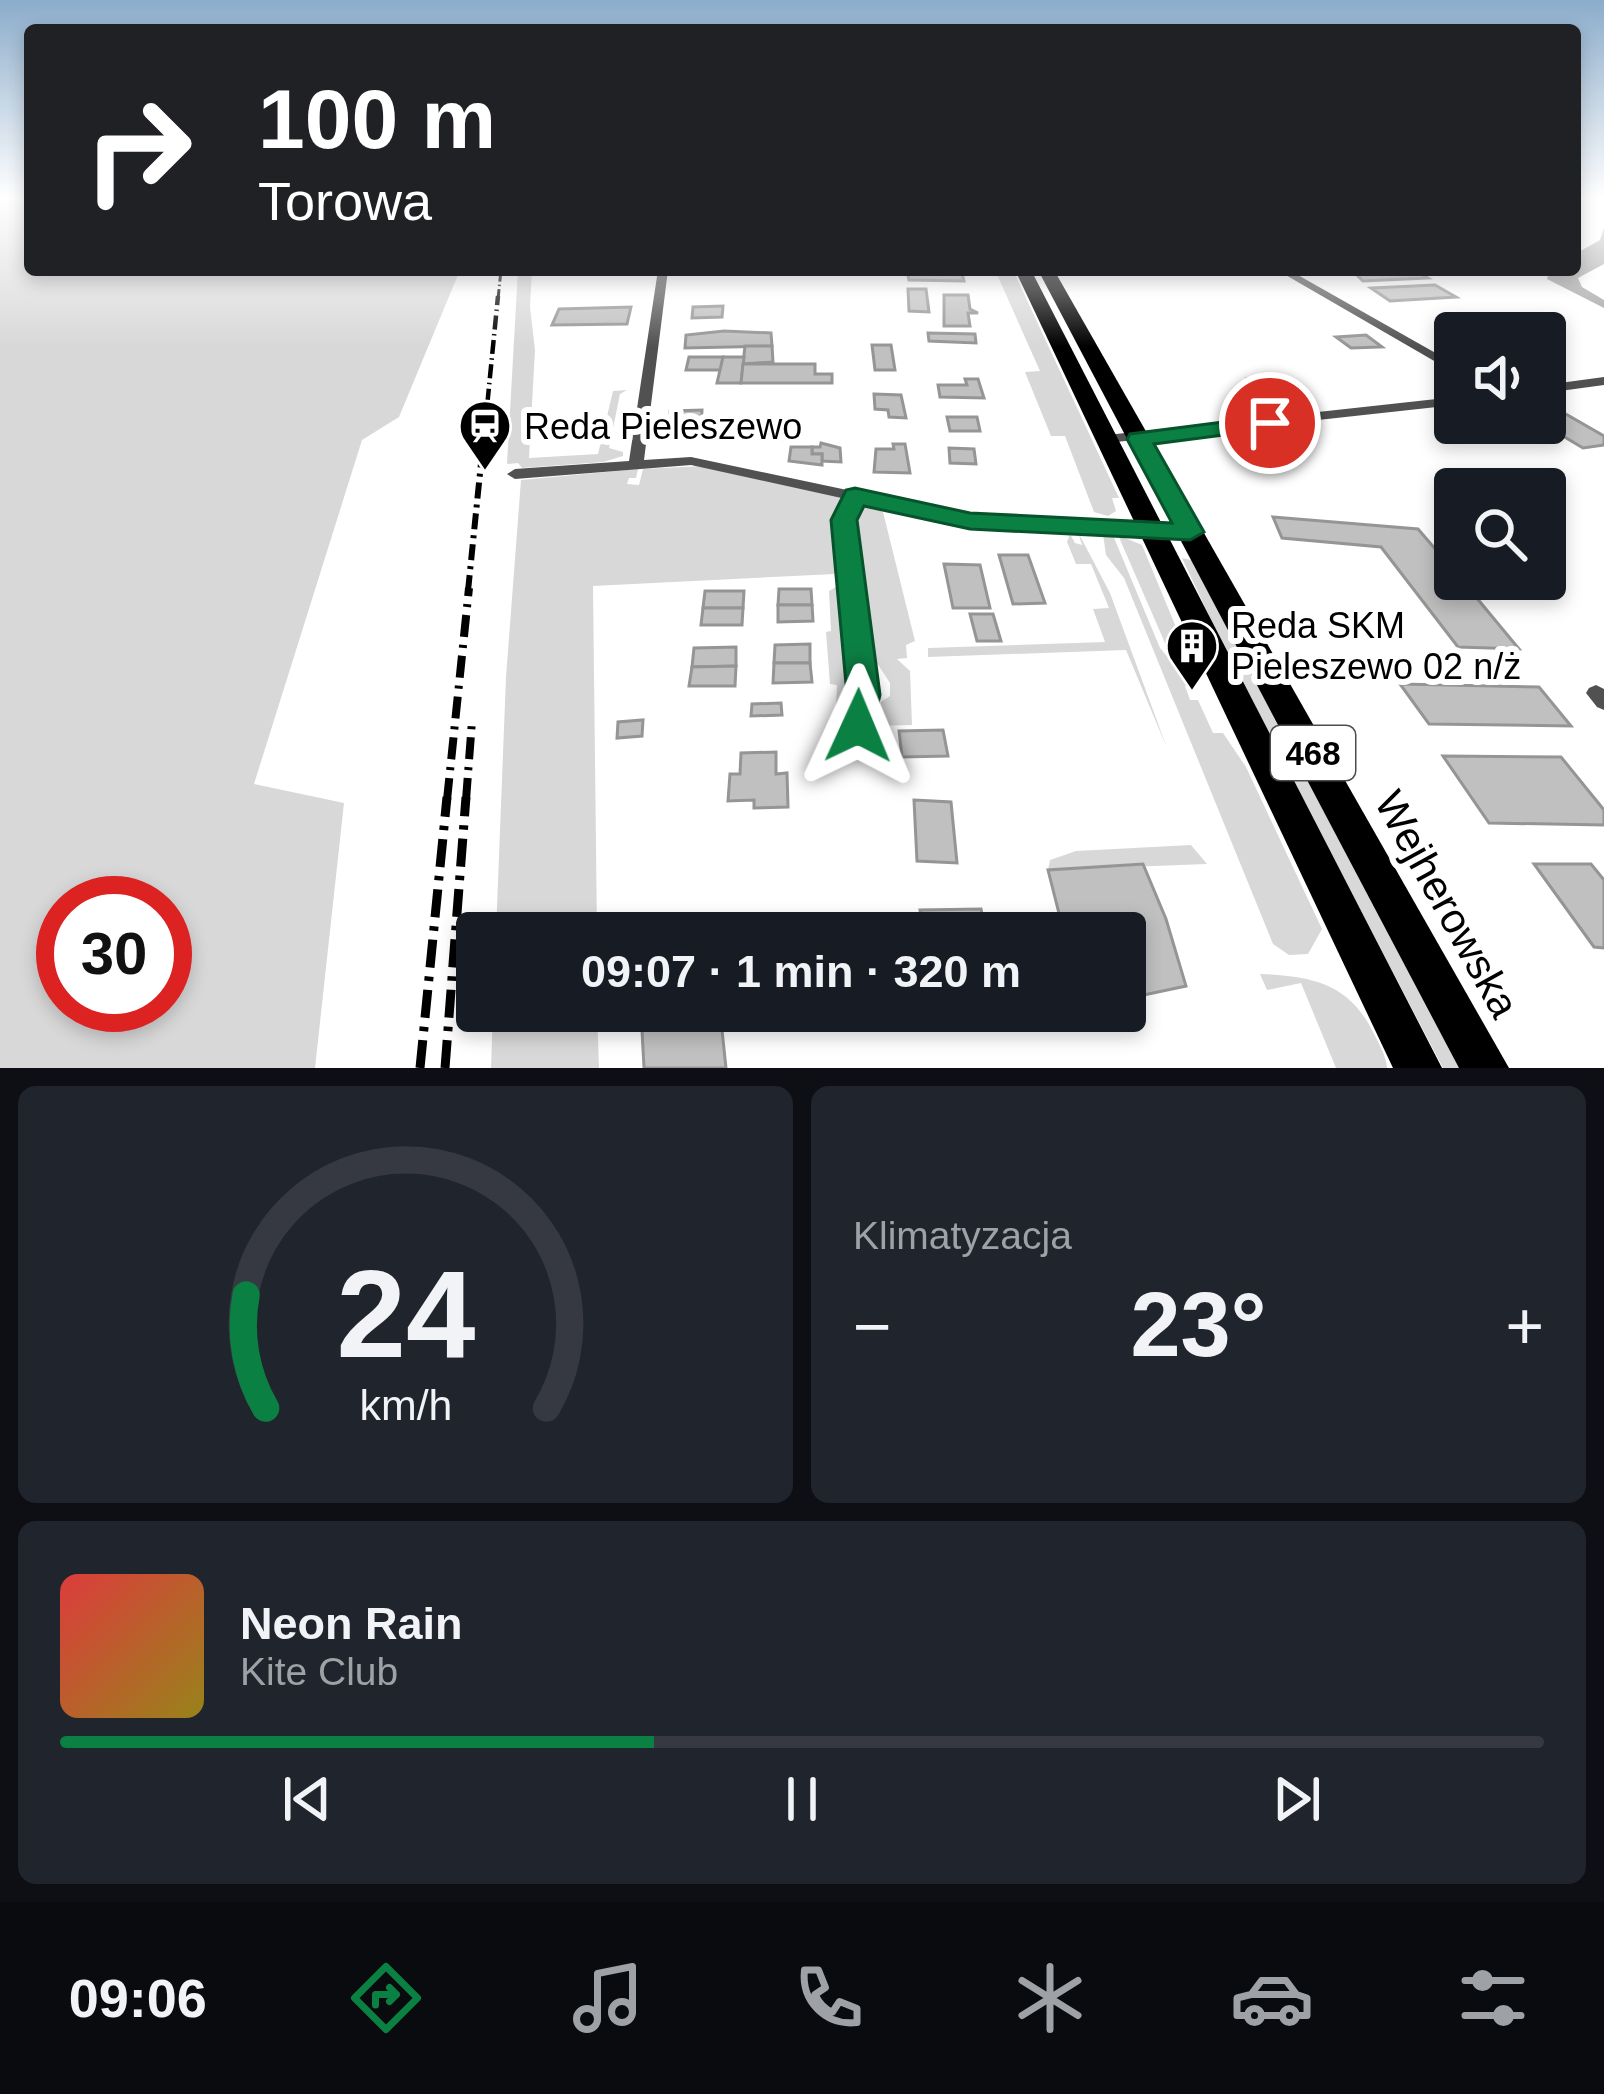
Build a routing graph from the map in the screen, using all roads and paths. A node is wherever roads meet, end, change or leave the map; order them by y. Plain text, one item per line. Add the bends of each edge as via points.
1 (662, 276) edge
2 (1027, 276) edge
3 (1049, 276) edge
4 (1292, 276) edge
5 (1434, 357) edge
6 (1604, 381) edge
7 (1566, 386) edge
8 (1434, 403) edge
9 (1123, 439) junction
10 (636, 464) junction
11 (515, 474) dead end
12 (855, 496) junction
13 (1151, 530) junction
14 (1190, 532) junction
15 (858, 726) dead end
16 (1418, 1068) edge
17 (1485, 1068) edge

1 - 10 street
2 - 9 main road, Wejherowska / 468
3 - 9 main road, Wejherowska / 468
4 - 5 street
6 - 7 street
8 - 9 street
9 - 13 main road, Wejherowska / 468
9 - 14 main road, Wejherowska / 468
10 - 11 street
10 - 12 street via 727,465
12 - 13 street via 970,521
12 - 15 street via 844,520 863,695
13 - 14 street
13 - 16 main road, Wejherowska / 468
14 - 17 main road, Wejherowska / 468

